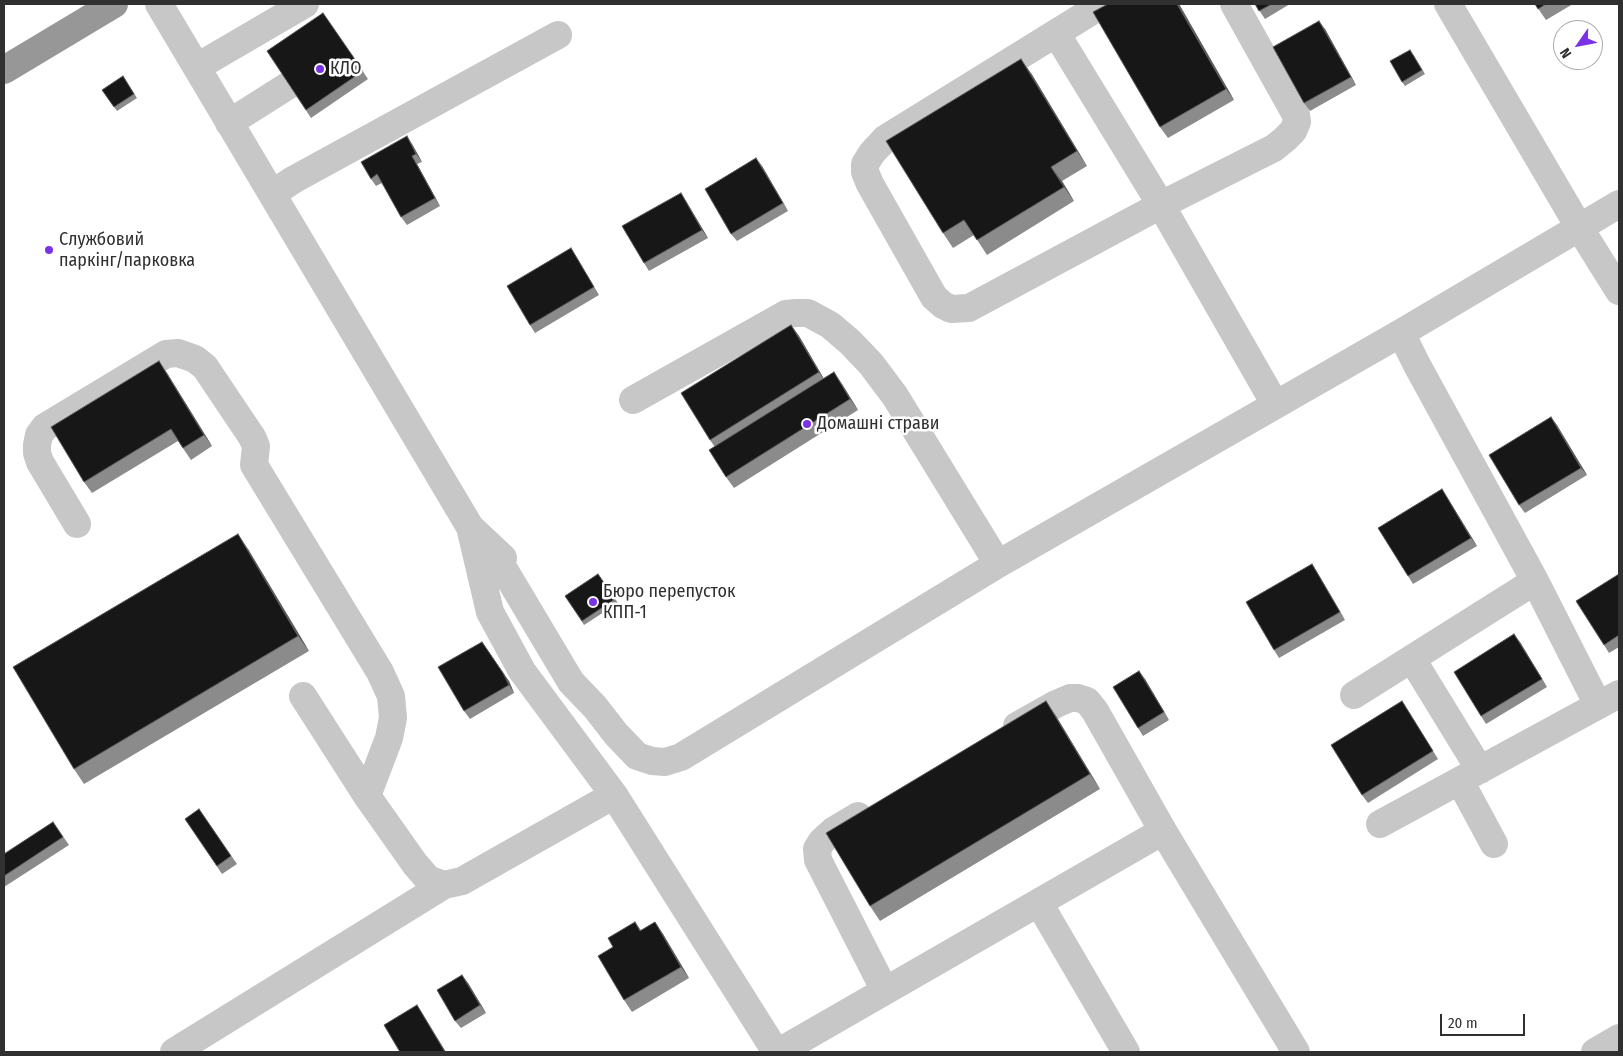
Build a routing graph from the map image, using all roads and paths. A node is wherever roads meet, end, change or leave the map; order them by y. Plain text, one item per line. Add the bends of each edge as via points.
1 (114, 4) edge
2 (159, 4) edge
3 (305, 4) edge
4 (1103, 4) edge
5 (1234, 4) edge
6 (1448, 4) edge
7 (1056, 33) junction
8 (558, 35) dead end
9 (197, 67) junction
10 (4, 70) edge
11 (289, 85) edge
12 (230, 123) junction
13 (272, 194) junction
14 (1619, 204) edge
15 (1161, 205) junction
16 (1579, 227) junction
17 (1619, 290) edge
18 (1401, 333) junction
19 (633, 400) dead end
20 (1276, 404) junction
21 (77, 524) dead end
22 (470, 527) junction
23 (998, 564) junction
24 (1535, 581) junction
25 (1412, 659) junction
26 (1354, 695) dead end
27 (303, 696) dead end
28 (1609, 700) edge
29 (996, 738) edge
30 (1470, 775) junction
31 (614, 795) junction
32 (367, 796) junction
33 (876, 806) edge
34 (1380, 824) dead end
35 (1163, 832) junction
36 (1494, 844) dead end
37 (444, 885) junction
38 (1039, 903) junction
39 (885, 991) junction
40 (1619, 1038) edge
41 (783, 1051) edge
42 (174, 1052) edge
43 (1126, 1052) edge
44 (1296, 1052) edge
45 (1595, 1052) edge

1 - 10 highway
2 - 9 lane
3 - 9 lane
4 - 7 lane
5 - 15 lane via 1297,122 1293,131 1274,148
6 - 16 lane
7 - 15 lane
7 - 15 lane via 884,139 865,164 870,184 934,297 951,309 969,308
8 - 13 lane
9 - 12 lane
11 - 12 lane
12 - 13 lane
13 - 22 lane
14 - 16 lane
15 - 20 lane
16 - 17 lane
16 - 18 lane
18 - 20 lane
18 - 24 lane
19 - 23 lane via 786,314 808,313 830,325 871,364 895,396
20 - 23 lane
21 - 32 lane via 40,462 37,453 39,435 166,354 178,353 195,359 205,367 252,438 256,446 254,466 380,672 391,696 394,718
22 - 23 lane via 490,546 571,682 637,756 652,762 681,757
22 - 31 lane via 490,612 522,671
24 - 25 lane
24 - 28 lane
25 - 26 lane
25 - 30 lane
27 - 32 lane
28 - 30 lane
29 - 35 lane via 1070,698 1087,701
30 - 34 lane
30 - 36 lane
31 - 37 lane via 462,881
31 - 41 lane
32 - 37 lane via 428,880
33 - 39 lane via 833,831 817,849 818,860
35 - 38 lane
35 - 44 lane
37 - 42 lane
38 - 39 lane
38 - 43 lane
39 - 41 lane
40 - 45 lane

